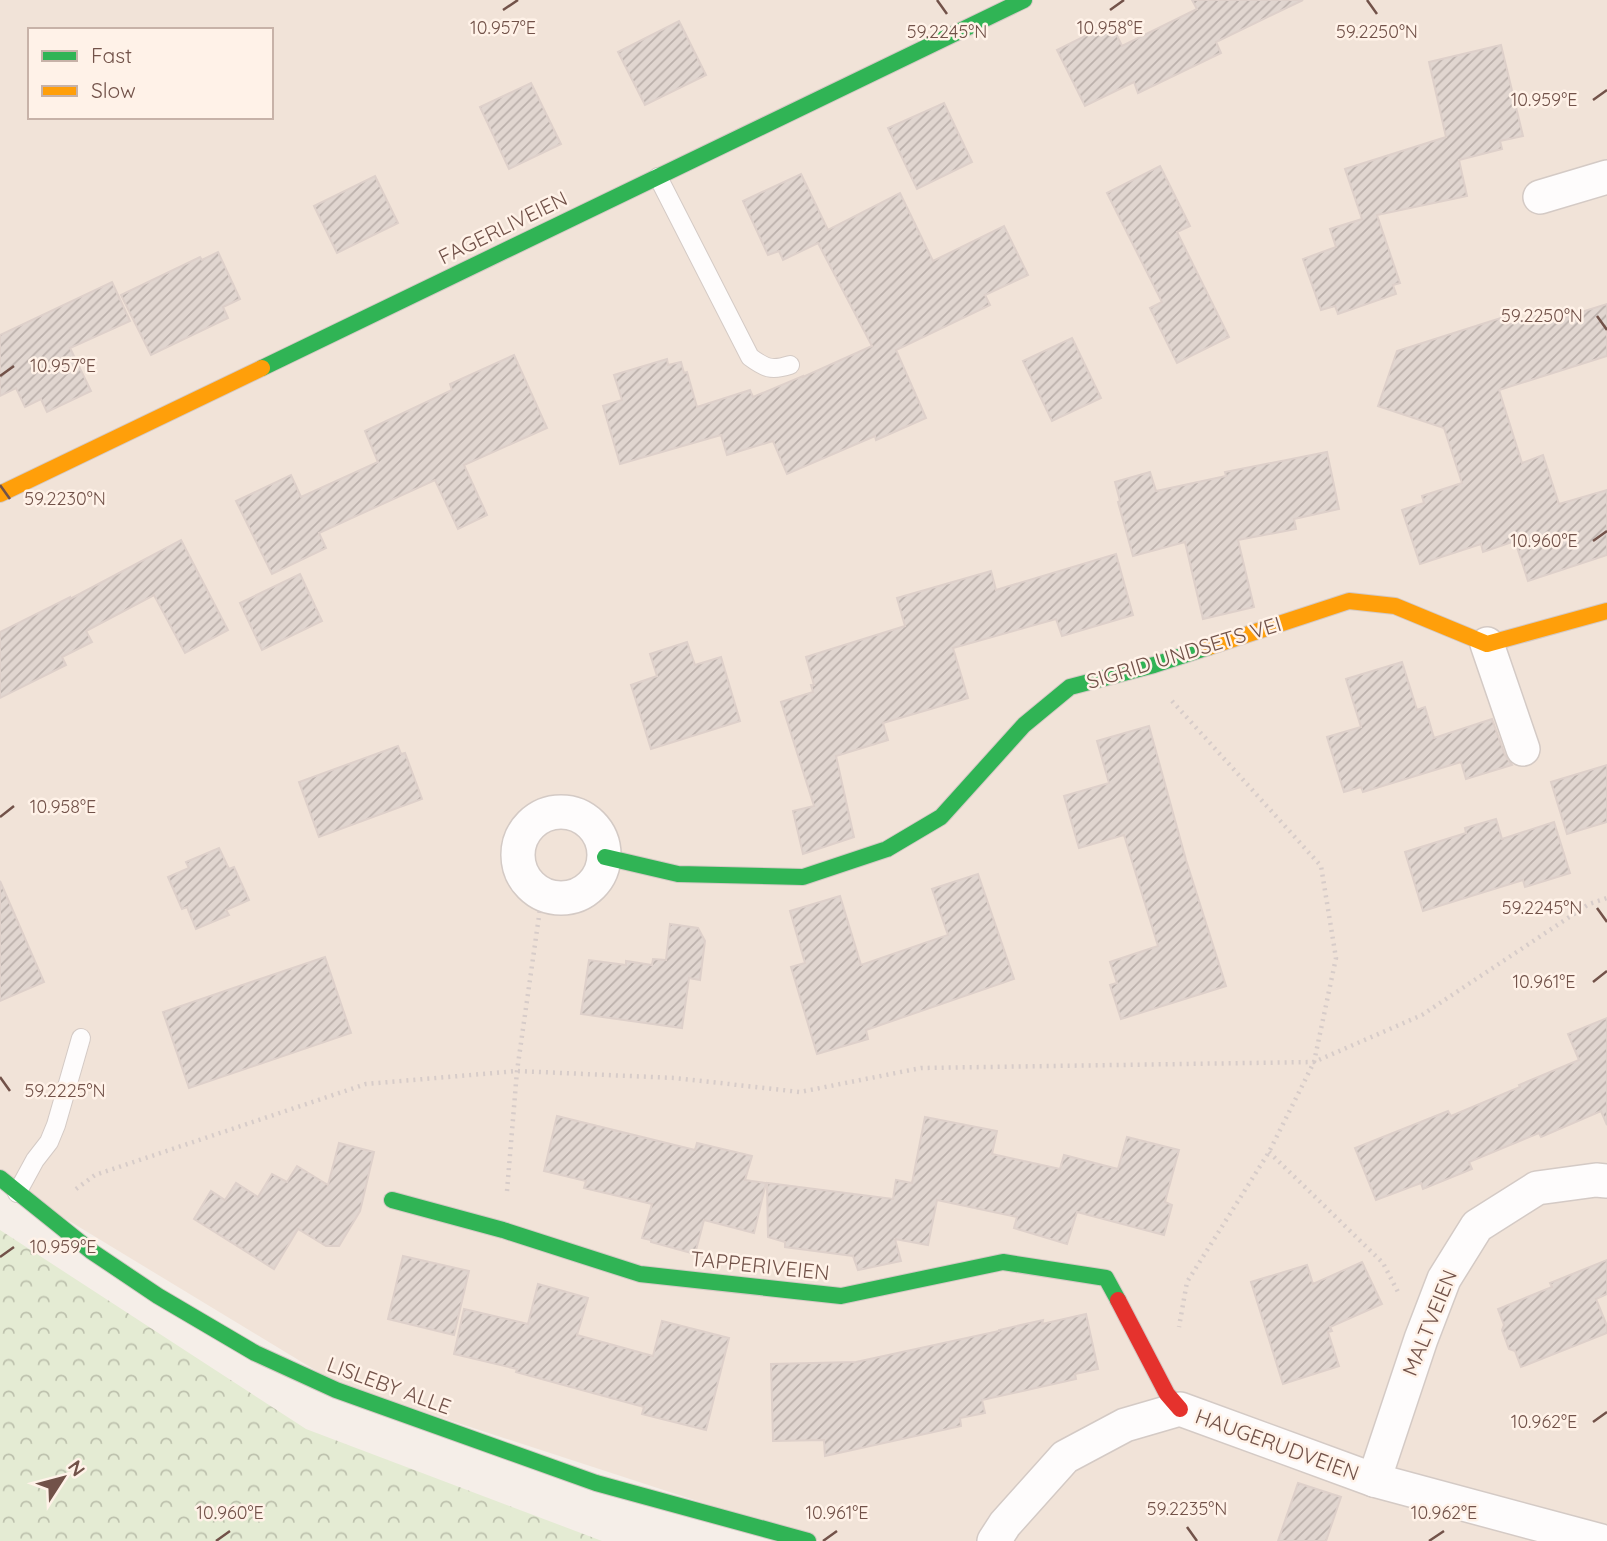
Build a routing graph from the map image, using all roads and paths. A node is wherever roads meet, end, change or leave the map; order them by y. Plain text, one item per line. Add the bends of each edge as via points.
1 (1024, 0) edge
2 (658, 177) junction
3 (1607, 177) edge
4 (1540, 197) dead end
5 (790, 365) dead end
6 (0, 494) edge
7 (1607, 611) edge
8 (1487, 644) junction
9 (1154, 665) junction
10 (1523, 749) dead end
11 (605, 857) junction
12 (542, 895) junction
13 (1607, 898) edge
14 (81, 1038) dead end
15 (1314, 1062) junction
16 (517, 1071) junction
17 (1269, 1152) junction
18 (0, 1178) edge
19 (1607, 1181) edge
20 (17, 1193) junction
21 (392, 1200) dead end
22 (41, 1213) junction
23 (503, 1230) junction
24 (1178, 1331) dead end
25 (1421, 1339) junction
26 (1180, 1409) junction
27 (1374, 1480) junction
28 (808, 1541) edge
29 (994, 1541) edge
30 (1601, 1541) edge

1 - 2 street, FAGERLIVEIEN
2 - 5 lane via 750,357 772,369
2 - 6 street, FAGERLIVEIEN
3 - 4 street
7 - 8 street
8 - 9 street, SIGRID UNDSETS VEI via 1395,606 1349,601
8 - 10 street
9 - 11 street, SIGRID UNDSETS VEI via 1070,687 1024,725 941,817 887,849 803,877 678,874
9 - 15 path via 1163,691 1321,866 1336,958
11 - 12 street via 591,887 577,896
11 - 12 street via 594,827 581,816 549,813 534,820 517,849 519,868 527,884
12 - 16 path
13 - 15 path via 1589,905 1422,1015
14 - 20 lane via 49,1142
15 - 16 path via 921,1068 800,1092 675,1078
15 - 17 path
16 - 22 path via 366,1084 95,1175
16 - 23 path
17 - 24 path via 1187,1282
17 - 25 path via 1383,1262
18 - 20 street, LISLEBY ALLE
19 - 25 street, MALTVEIEN via 1537,1188 1477,1226 1444,1279
20 - 22 street, LISLEBY ALLE
21 - 23 street, TAPPERIVEIEN
22 - 28 street, LISLEBY ALLE via 158,1296 255,1353 336,1390 596,1483
23 - 26 street, TAPPERIVEIEN via 640,1274 841,1296 1003,1262 1106,1278 1167,1394
25 - 27 street, MALTVEIEN
26 - 27 street, HAUGERUDVEIEN
26 - 29 street, HAUGERUDVEIEN via 1125,1425 1065,1457
27 - 30 street, HAUGERUDVEIEN

